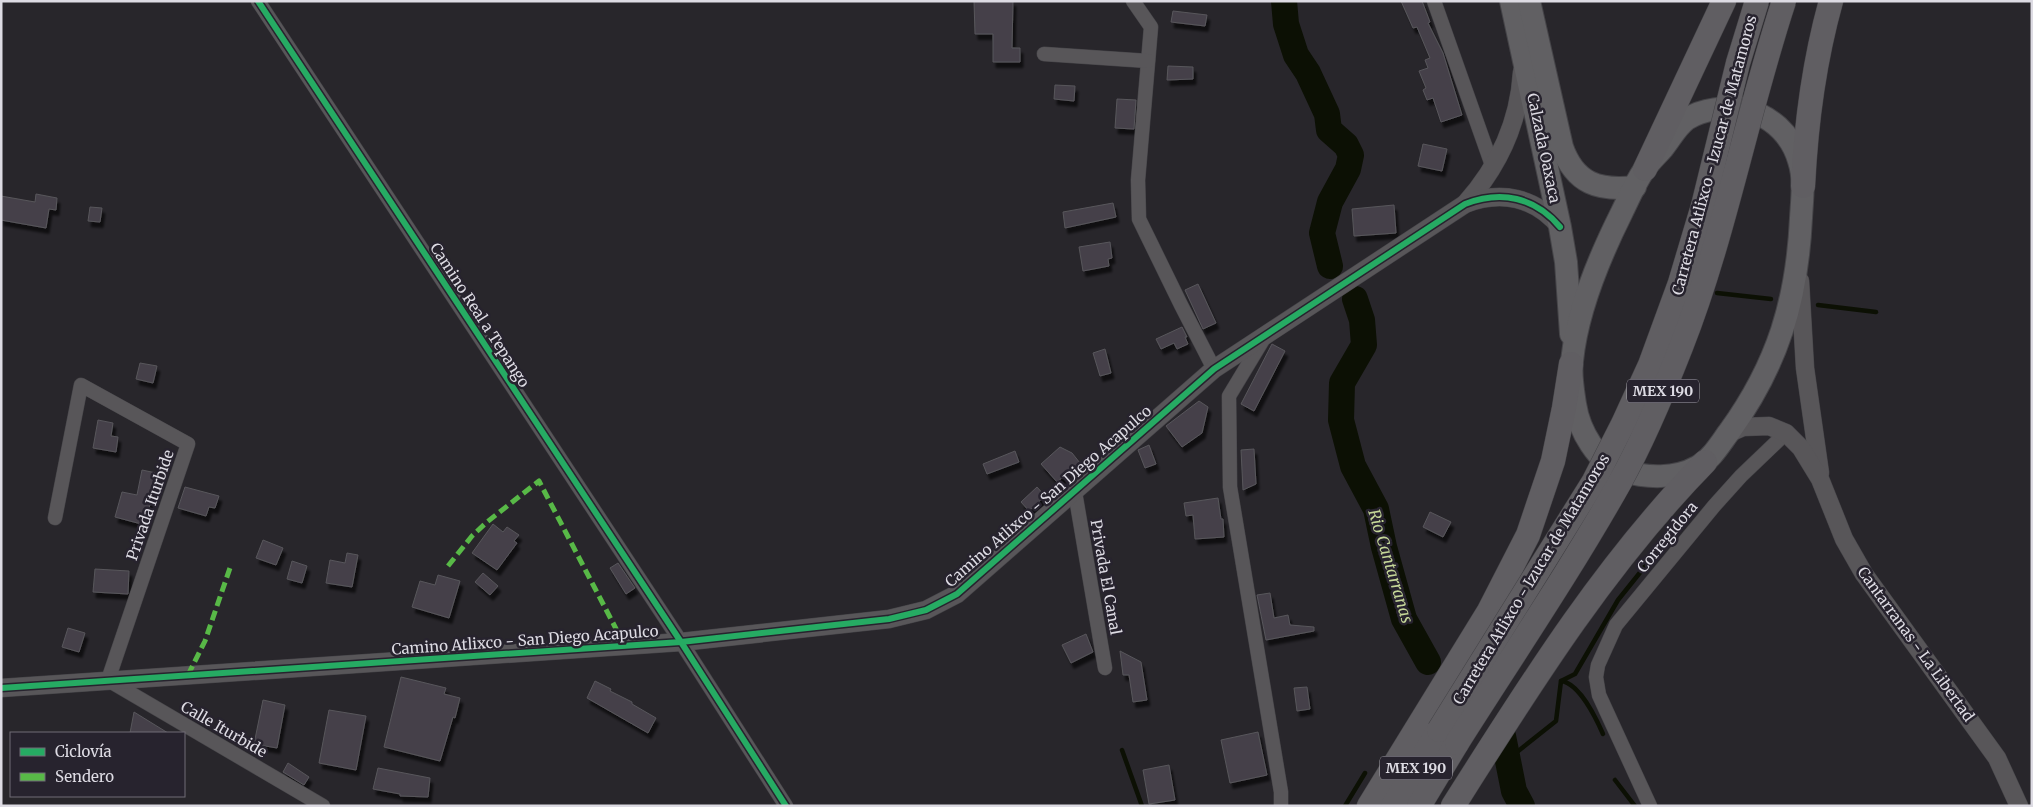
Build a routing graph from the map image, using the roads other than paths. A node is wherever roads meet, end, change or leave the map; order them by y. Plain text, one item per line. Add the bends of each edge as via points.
1 (258, 1) edge
2 (1133, 1) edge
3 (1434, 1) edge
4 (1511, 1) edge
5 (1529, 1) edge
6 (1724, 1) edge
7 (1757, 1) edge
8 (1784, 1) edge
9 (1832, 1) edge
10 (1523, 52) junction
11 (1044, 54) dead end
12 (1148, 61) junction
13 (1493, 168) junction
14 (1640, 178) junction
15 (1803, 186) junction
16 (1465, 204) junction
17 (1560, 227) junction
18 (1800, 248) junction
19 (1272, 331) junction
20 (1572, 359) junction
21 (1214, 369) junction
22 (1727, 434) junction
23 (1786, 434) junction
24 (1705, 462) junction
25 (1820, 479) junction
26 (1075, 492) junction
27 (55, 518) dead end
28 (681, 642) junction
29 (1105, 668) dead end
30 (108, 680) junction
31 (1, 688) edge
32 (1448, 736) junction
33 (323, 806) edge
34 (786, 806) edge
35 (1281, 806) edge
36 (1369, 806) edge
37 (1393, 806) edge
38 (1419, 806) edge
39 (1453, 806) edge
40 (1650, 806) edge
41 (2019, 806) edge

1 - 28 street, Camino Real a Tepango
2 - 12 street via 1151,27
3 - 13 street
4 - 10 main road, Calzada Oaxaca
5 - 14 main road, Calzada Oaxaca via 1568,162 1578,174 1596,186 1615,189
6 - 14 highway
7 - 32 highway, Carretera Atlixco - Izucar de Matamoros / MEX 190, bridge via 1686,266 1650,365 1594,481
8 - 32 highway, Carretera Atlixco - Izucar de Matamoros / MEX 190, bridge via 1771,38 1722,227 1681,347 1652,416 1595,524
9 - 15 highway via 1809,106
10 - 13 street, Camino Atlixco - San Diego Acapulco via 1516,115
10 - 17 main road, Calzada Oaxaca
11 - 12 street
12 - 21 street via 1138,180 1139,219
13 - 16 street, Camino Atlixco - San Diego Acapulco
14 - 15 main road via 1686,120 1715,109 1743,108 1764,116 1786,136 1800,162
14 - 20 main road via 1593,278
15 - 18 main road
16 - 17 street, Camino Atlixco - San Diego Acapulco via 1490,196 1516,198 1545,212
16 - 19 street, Camino Atlixco - San Diego Acapulco
17 - 20 main road, Calzada Oaxaca via 1566,262
18 - 22 main road via 1793,293 1778,342 1754,394
18 - 25 street, Cantarranas - La Libertad via 1805,368
19 - 21 street, Camino Atlixco - San Diego Acapulco
19 - 35 street via 1229,396 1230,487
20 - 24 main road, Calzada Oaxaca via 1575,404 1583,430 1614,468 1638,474 1674,475
20 - 36 highway via 1553,461 1528,534 1489,611
21 - 26 street, Camino Atlixco - San Diego Acapulco
22 - 23 street, Cantarranas - La Libertad via 1743,426 1760,425 1777,428
22 - 24 main road
23 - 25 street, Cantarranas - La Libertad via 1801,448
23 - 40 street, Corregidora via 1714,506 1616,625 1601,657 1596,677 1598,695
24 - 39 highway via 1648,527 1576,619 1516,705
25 - 41 street, Cantarranas - La Libertad via 1844,540 1864,574 1998,758
26 - 28 street, Camino Atlixco - San Diego Acapulco via 957,594 926,610 880,620
26 - 29 street, Privada El Canal
27 - 30 street, Privada Iturbide via 81,384 188,444
28 - 30 street, Camino Atlixco - San Diego Acapulco
28 - 34 street, Camino Real a Tepango
30 - 31 street, Camino Atlixco - San Diego Acapulco
30 - 33 street, Calle Iturbide
32 - 37 highway, Carretera Atlixco - Izucar de Matamoros / MEX 190
32 - 38 highway, Carretera Atlixco - Izucar de Matamoros / MEX 190

